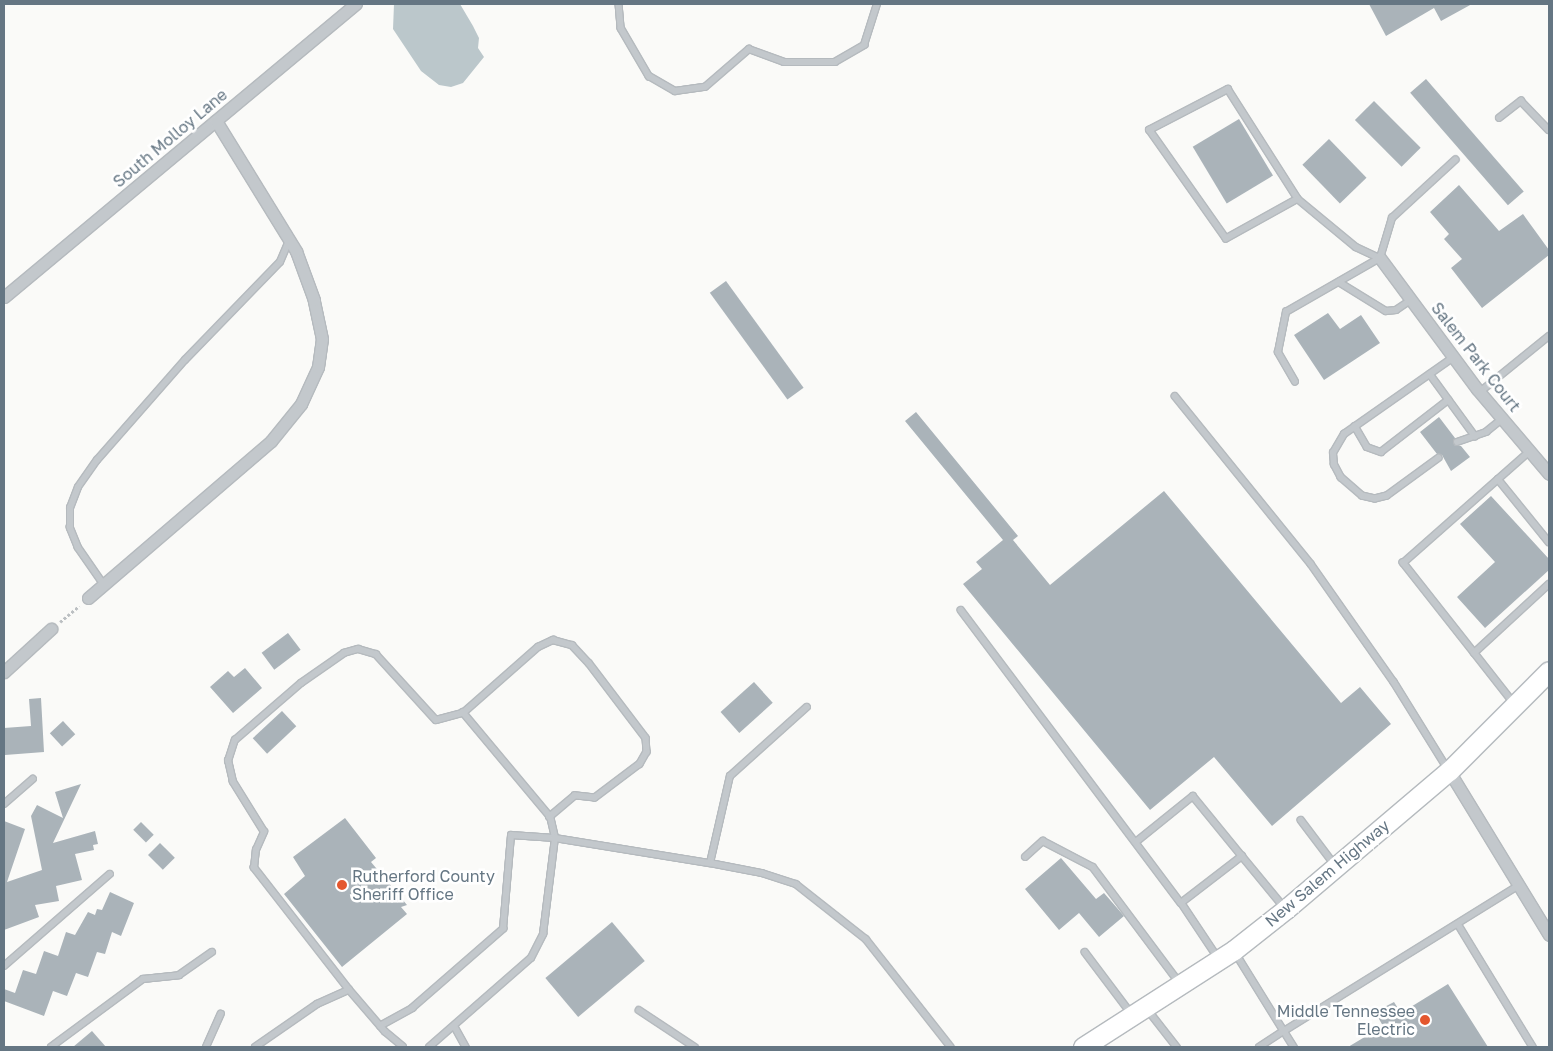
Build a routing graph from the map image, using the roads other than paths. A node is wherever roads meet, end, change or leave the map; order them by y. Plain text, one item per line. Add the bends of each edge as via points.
1 (356, 4) edge
2 (619, 4) edge
3 (877, 4) edge
4 (1499, 118) dead end
5 (216, 121) junction
6 (1549, 130) edge
7 (1455, 160) dead end
8 (1298, 199) junction
9 (289, 241) junction
10 (1380, 258) junction
11 (1339, 282) junction
12 (4, 297) edge
13 (1411, 300) junction
14 (1549, 336) edge
15 (1454, 357) junction
16 (1430, 374) junction
17 (1295, 382) dead end
18 (1480, 392) junction
19 (1175, 396) dead end
20 (1448, 400) junction
21 (1502, 419) junction
22 (1355, 426) junction
23 (1475, 436) junction
24 (1457, 442) dead end
25 (1530, 451) junction
26 (1439, 458) dead end
27 (1547, 468) edge
28 (1498, 479) junction
29 (1549, 542) edge
30 (102, 584) junction
31 (1549, 584) edge
32 (88, 598) road end
33 (961, 610) dead end
34 (52, 629) road end
35 (1474, 653) junction
36 (1549, 671) edge
37 (4, 672) edge
38 (1515, 706) junction
39 (807, 707) dead end
40 (463, 713) junction
41 (1449, 771) junction
42 (33, 779) dead end
43 (4, 804) edge
44 (550, 817) junction
45 (1301, 820) dead end
46 (555, 838) junction
47 (1136, 842) junction
48 (1242, 856) junction
49 (1025, 857) dead end
50 (710, 863) junction
51 (1337, 867) junction
52 (110, 874) dead end
53 (1518, 886) junction
54 (1181, 903) junction
55 (1286, 909) junction
56 (1458, 924) junction
57 (1549, 935) edge
58 (212, 952) dead end
59 (1085, 952) dead end
60 (1226, 955) junction
61 (4, 966) edge
62 (1181, 985) junction
63 (349, 990) junction
64 (639, 1010) dead end
65 (1140, 1012) junction
66 (221, 1014) dead end
67 (380, 1026) junction
68 (455, 1027) junction
69 (1284, 1031) junction
70 (51, 1047) edge
71 (206, 1047) edge
72 (255, 1047) edge
73 (403, 1047) edge
74 (429, 1047) edge
75 (466, 1047) edge
76 (695, 1047) edge
77 (951, 1047) edge
78 (1084, 1047) edge
79 (1177, 1047) edge
80 (1258, 1047) edge
81 (1294, 1047) edge
82 (1533, 1047) edge

1 - 5 street, South Molloy Lane
2 - 3 lane via 621,28 649,76 675,91 705,87 749,49 784,62 835,62 864,46
4 - 6 lane via 1521,101
5 - 9 street
5 - 12 street, South Molloy Lane
7 - 10 lane via 1392,218
8 - 8 lane via 1228,89 1149,130 1226,239
8 - 10 lane via 1356,247
9 - 30 lane via 280,262 185,360 97,460 78,487 70,508 70,528 78,548
9 - 30 street via 314,300 322,340 318,367 301,404 271,441
10 - 11 lane
10 - 13 street, Salem Park Court
11 - 13 lane via 1386,311 1396,310
11 - 17 lane via 1286,312 1278,352
13 - 15 street, Salem Park Court
14 - 18 lane
15 - 16 lane
15 - 18 street, Salem Park Court
16 - 20 lane
16 - 22 lane
18 - 21 street, Salem Park Court
19 - 41 lane via 1311,564 1394,682
20 - 22 lane via 1381,452 1367,447
20 - 23 lane
21 - 23 lane
21 - 25 street, Salem Park Court
22 - 26 lane via 1344,434 1333,453 1334,464 1341,478 1362,496 1387,496
23 - 24 lane
25 - 27 street, Salem Park Court
25 - 28 lane
28 - 29 lane
28 - 35 lane via 1403,563
30 - 32 street
31 - 35 lane
33 - 47 lane
34 - 37 street
35 - 38 lane
36 - 38 main road, New Salem Highway
38 - 41 main road, New Salem Highway
39 - 50 lane via 730,776
40 - 44 lane
40 - 44 lane via 538,647 553,640 572,645 589,663 646,738 647,752 640,764 595,798 575,796
40 - 63 lane via 436,720 376,654 358,649 344,652 301,683 235,740 228,761 233,782 264,832 256,850 254,868
41 - 51 main road, New Salem Highway
41 - 53 street
42 - 43 lane
44 - 46 lane
45 - 51 lane
46 - 50 lane
46 - 67 lane via 511,835 503,929 412,1008
46 - 68 lane via 543,934 531,958
47 - 48 lane via 1193,796
47 - 54 lane
48 - 54 lane
48 - 55 lane
49 - 62 lane via 1043,841 1094,866
50 - 77 lane via 796,884 832,910 872,947
51 - 55 main road, New Salem Highway
52 - 61 lane
53 - 56 lane
53 - 57 street
54 - 60 lane
55 - 60 main road, New Salem Highway
56 - 69 lane
56 - 82 lane
58 - 70 lane via 179,976 143,979
59 - 65 lane
60 - 62 main road, New Salem Highway
60 - 69 lane
62 - 65 main road, New Salem Highway
63 - 67 lane
63 - 72 lane via 317,1004
64 - 76 lane
65 - 78 main road, New Salem Highway
65 - 79 lane
66 - 71 lane
67 - 73 lane
68 - 74 lane
68 - 75 lane
69 - 80 lane
69 - 81 lane

